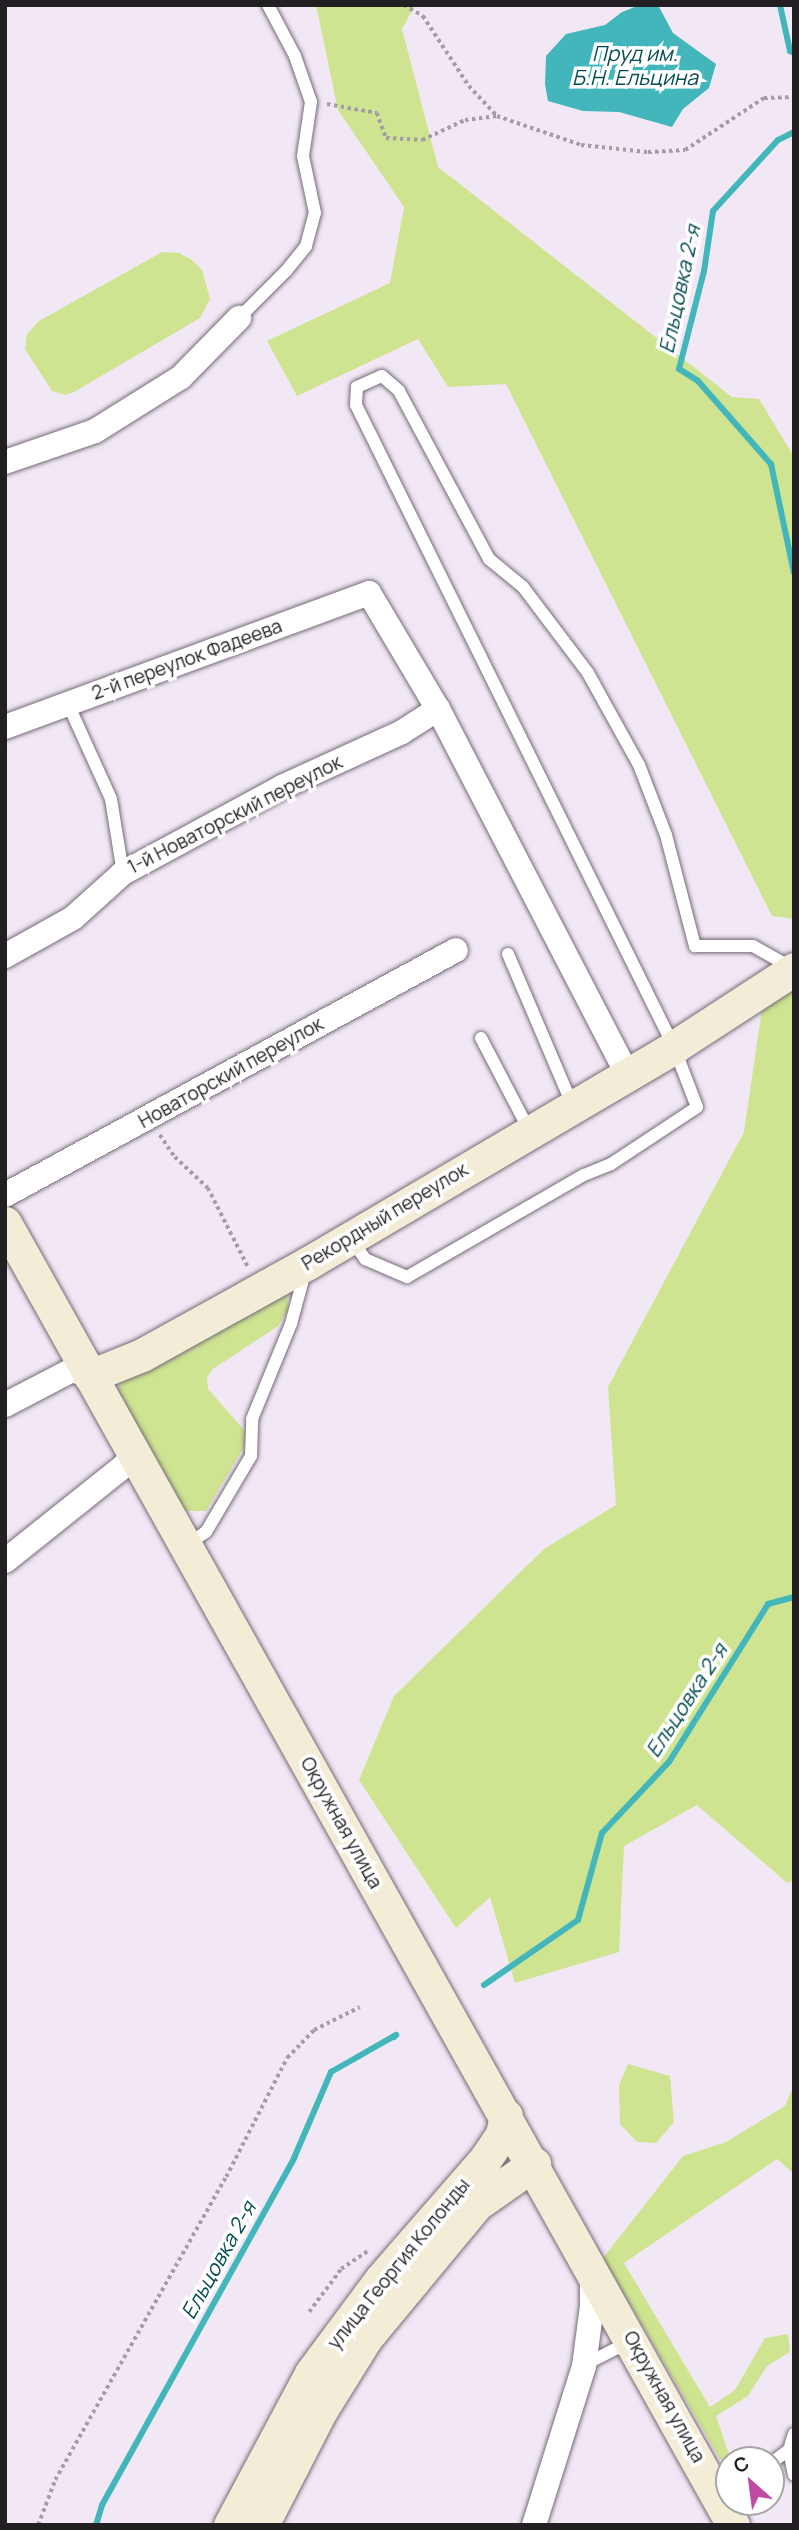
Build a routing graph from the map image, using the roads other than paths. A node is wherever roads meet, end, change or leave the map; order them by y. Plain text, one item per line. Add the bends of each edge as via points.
1 (268, 5) edge
2 (239, 318) joint
3 (7, 458) edge
4 (68, 704) junction
5 (438, 709) junction
6 (5, 727) edge
7 (122, 873) junction
8 (456, 950) dead end
9 (508, 954) dead end
10 (5, 956) edge
11 (793, 969) edge
12 (481, 1038) dead end
13 (674, 1047) junction
14 (626, 1072) junction
15 (572, 1105) junction
16 (530, 1130) junction
17 (5, 1195) edge
18 (5, 1223) edge
19 (349, 1238) junction
20 (308, 1263) junction
21 (90, 1376) junction
22 (5, 1405) edge
23 (134, 1452) junction
24 (185, 1547) junction
25 (5, 1560) edge
26 (506, 2115) junction
27 (534, 2164) junction
28 (593, 2269) junction
29 (638, 2352) junction
30 (584, 2365) junction
31 (794, 2434) edge
32 (789, 2450) junction
33 (785, 2453) edge
34 (794, 2475) edge
35 (230, 2525) edge
36 (262, 2525) edge
37 (534, 2525) edge
38 (733, 2525) edge

1 - 2 lane via 295,56 311,102 303,156 315,213 306,246
2 - 3 street via 181,377 106,425
4 - 5 street, 2-й переулок Фадеева via 369,593
4 - 6 street, 2-й переулок Фадеева
4 - 7 lane via 111,799
5 - 7 street, 1-й Новаторский переулок via 402,732 282,787
5 - 14 street
7 - 10 street, 1-й Новаторский переулок via 73,918
8 - 17 street, Новаторский переулок
9 - 15 lane
11 - 13 main road, Рекордный переулок
11 - 13 lane via 753,946 695,946 666,835 639,765 588,673 523,587 489,559 399,391 382,376 357,387 356,405
12 - 16 lane
13 - 14 main road, Рекордный переулок
13 - 19 lane via 697,1107 611,1164 407,1277 365,1259
14 - 15 main road, Рекордный переулок
15 - 16 main road, Рекордный переулок
16 - 19 main road, Рекордный переулок
18 - 21 main road, Окружная улица
19 - 20 main road, Рекордный переулок
20 - 21 main road, Рекордный переулок via 142,1355
20 - 24 lane via 291,1324 253,1419 251,1456 206,1532
21 - 22 street via 72,1370
21 - 23 main road, Окружная улица
23 - 24 main road, Окружная улица
23 - 25 street via 124,1466
24 - 26 main road, Окружная улица
26 - 27 main road, Окружная улица
26 - 35 main road, улица Георгия Колонды via 502,2134 486,2158 381,2279 311,2372
27 - 28 main road, Окружная улица
27 - 36 main road, улица Георгия Колонды via 477,2204 366,2338 320,2412
28 - 29 main road, Окружная улица
28 - 30 street
29 - 30 lane via 617,2348
29 - 38 main road, Окружная улица via 712,2473
30 - 37 street
31 - 32 lane
32 - 33 lane
32 - 34 lane

